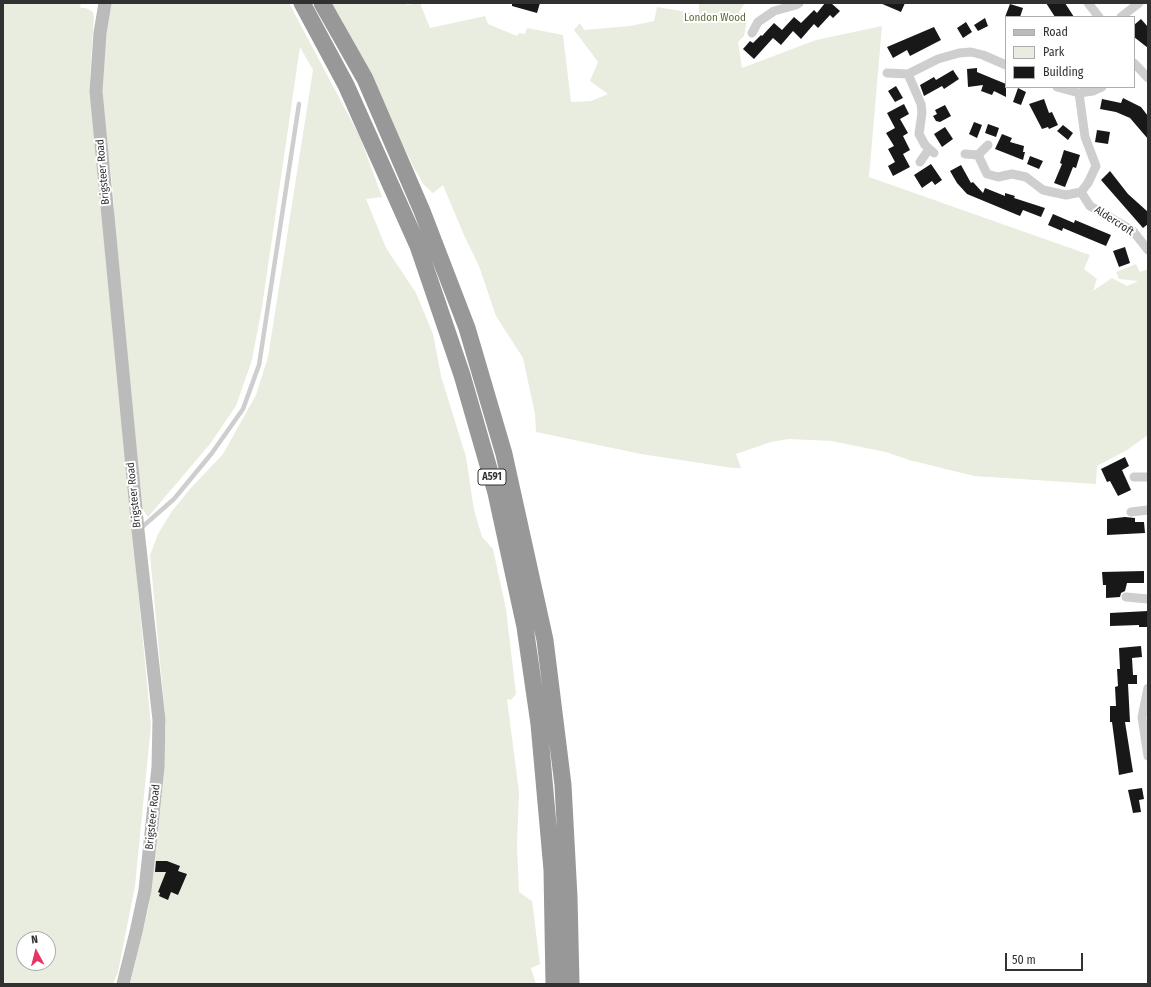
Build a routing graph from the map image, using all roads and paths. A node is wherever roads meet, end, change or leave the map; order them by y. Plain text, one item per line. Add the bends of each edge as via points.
1 (105, 3) edge
2 (302, 3) edge
3 (322, 3) edge
4 (799, 3) edge
5 (1088, 3) edge
6 (1139, 3) edge
7 (1097, 16) edge
8 (1123, 16) edge
9 (752, 33) dead end
10 (1005, 65) edge
11 (1135, 66) edge
12 (887, 73) dead end
13 (908, 74) junction
14 (1148, 78) edge
15 (1061, 88) edge
16 (1100, 88) edge
17 (1079, 93) junction
18 (299, 104) dead end
19 (988, 145) dead end
20 (965, 154) dead end
21 (978, 155) junction
22 (920, 162) dead end
23 (1081, 192) junction
24 (1148, 250) edge
25 (1134, 477) dead end
26 (1148, 477) edge
27 (1148, 510) edge
28 (1131, 512) dead end
29 (138, 530) junction
30 (1126, 597) dead end
31 (1148, 599) edge
32 (1148, 688) edge
33 (1148, 756) edge
34 (122, 984) edge
35 (554, 984) edge
36 (571, 984) edge

1 - 29 street, Brigsteer Road via 96,91
2 - 35 highway, A591 via 346,85 418,246 462,375 496,492 525,627 539,724 552,870
3 - 36 highway, A591 via 365,79 422,211 467,328 504,454 545,640 563,785
4 - 9 street via 774,11 758,22
5 - 7 street
6 - 8 street
10 - 13 street via 983,55 959,53 938,59
11 - 14 street
12 - 13 street
13 - 22 street via 921,104 919,134 932,151
15 - 17 street
16 - 17 street
17 - 23 street via 1085,137 1096,166
18 - 29 lane via 259,365 243,408 212,453 174,499
19 - 21 street
20 - 21 street
21 - 23 street via 987,174 998,177 1012,174 1026,177 1043,190 1066,195
23 - 24 street, Aldercroft via 1090,206 1133,231
25 - 26 street
27 - 28 street
29 - 34 street, Brigsteer Road via 159,720 158,767 143,904
30 - 31 street
32 - 33 street via 1142,717

